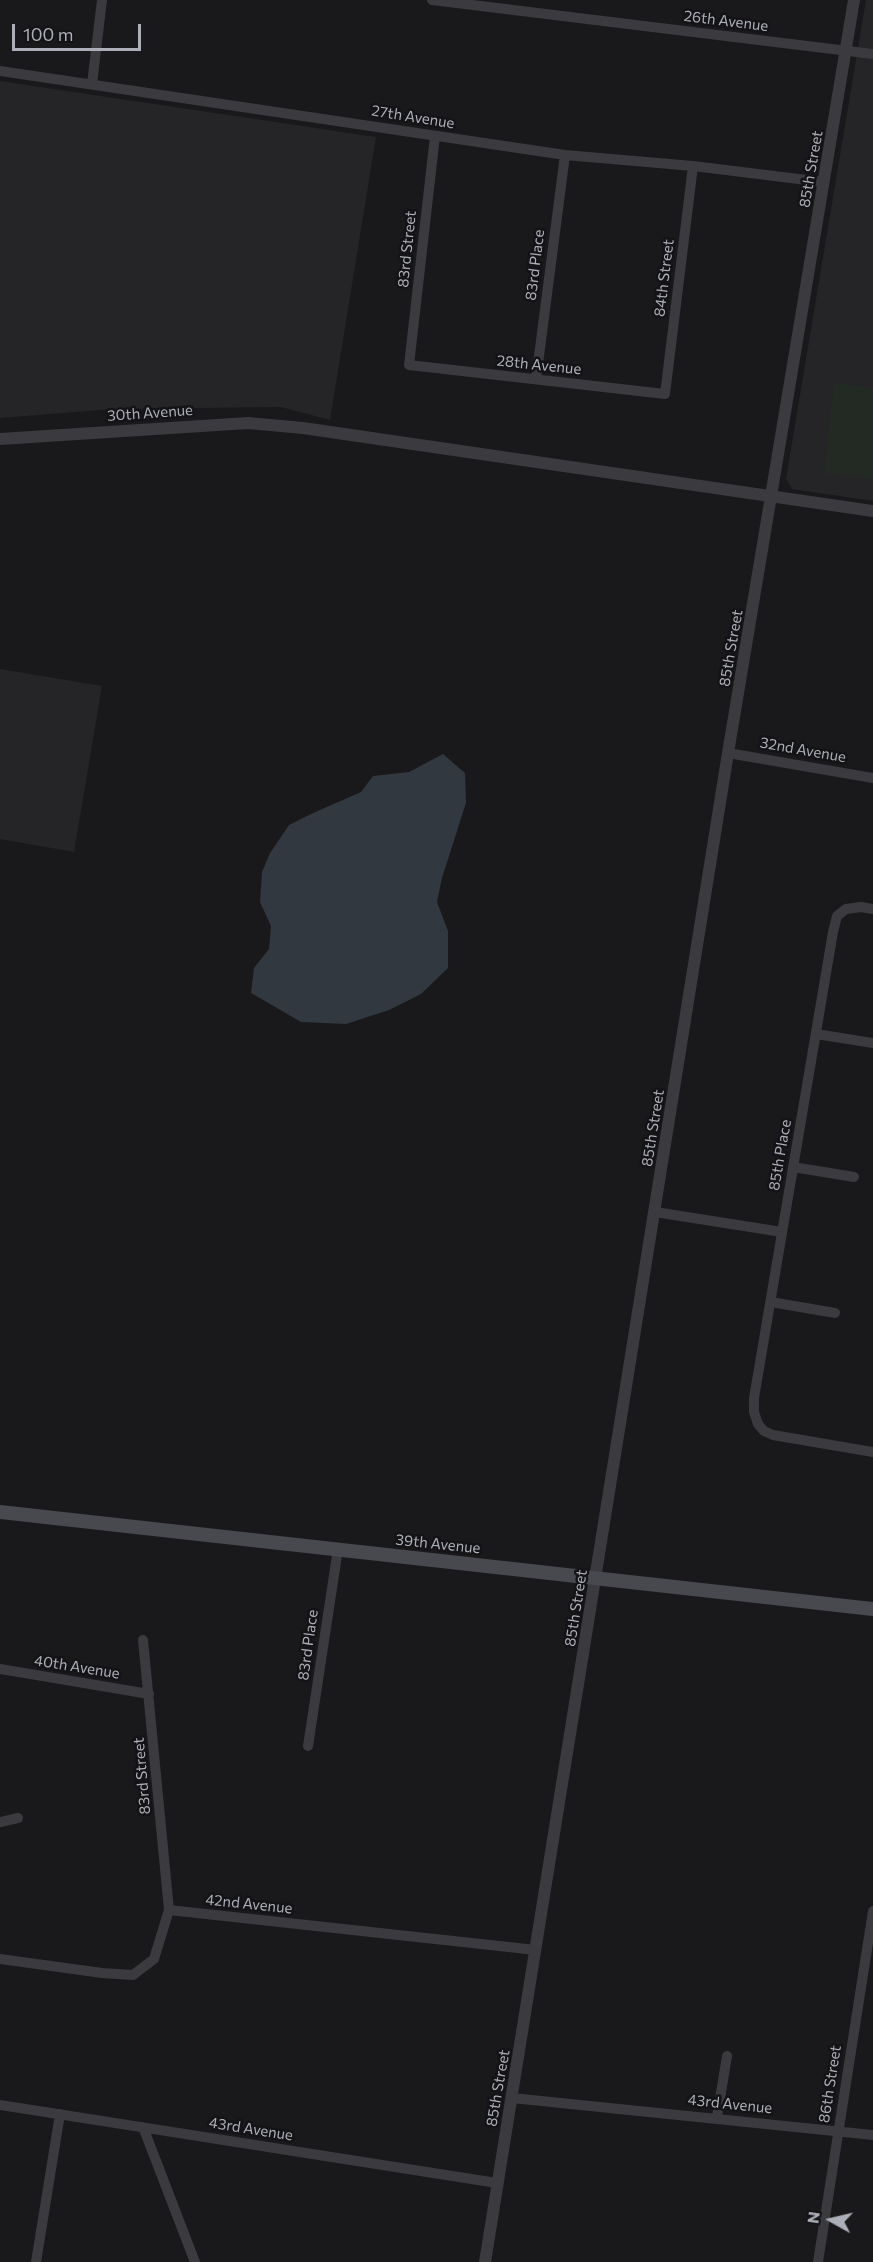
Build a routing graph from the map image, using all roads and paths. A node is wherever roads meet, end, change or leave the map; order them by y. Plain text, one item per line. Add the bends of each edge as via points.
1 (102, 0) edge
2 (432, 0) edge
3 (854, 0) edge
4 (846, 51) junction
5 (873, 54) edge
6 (0, 70) edge
7 (92, 84) junction
8 (435, 136) junction
9 (565, 155) junction
10 (693, 166) junction
11 (823, 182) junction
12 (409, 365) joint
13 (536, 379) junction
14 (665, 394) joint
15 (0, 439) edge
16 (773, 495) junction
17 (873, 511) edge
18 (729, 753) junction
19 (873, 778) edge
20 (873, 909) edge
21 (816, 1034) junction
22 (873, 1043) edge
23 (793, 1167) junction
24 (854, 1177) dead end
25 (655, 1212) junction
26 (782, 1232) junction
27 (771, 1302) junction
28 (835, 1312) dead end
29 (873, 1452) edge
30 (0, 1512) edge
31 (338, 1549) junction
32 (596, 1578) junction
33 (873, 1609) edge
34 (143, 1640) dead end
35 (0, 1669) edge
36 (149, 1694) junction
37 (308, 1746) dead end
38 (18, 1818) dead end
39 (0, 1822) edge
40 (169, 1910) junction
41 (873, 1911) edge
42 (536, 1950) junction
43 (0, 1959) edge
44 (728, 2056) dead end
45 (512, 2098) junction
46 (0, 2105) edge
47 (60, 2114) junction
48 (717, 2117) junction
49 (143, 2127) junction
50 (838, 2130) junction
51 (873, 2135) edge
52 (497, 2183) junction
53 (36, 2262) edge
54 (195, 2262) edge
55 (485, 2262) edge
56 (819, 2262) edge

1 - 7 street
2 - 4 street, 26th Avenue
3 - 4 street, 85th Street
4 - 5 street, 26th Avenue
4 - 11 street, 85th Street
6 - 7 street, 27th Avenue
7 - 8 street, 27th Avenue
8 - 9 street, 27th Avenue
8 - 12 street, 83rd Street
9 - 10 street, 27th Avenue
9 - 13 street, 83rd Place
10 - 11 street, 27th Avenue
10 - 14 street, 84th Street
11 - 16 street, 85th Street
12 - 13 street, 28th Avenue
13 - 14 street, 28th Avenue
15 - 16 street, 30th Avenue via 248,423
16 - 17 street, 30th Avenue
16 - 18 street, 85th Street
18 - 19 street, 32nd Avenue
18 - 25 street, 85th Street
20 - 21 street, 85th Place via 846,909 837,916
21 - 22 street
21 - 23 street, 85th Place
23 - 24 street
23 - 26 street, 85th Place
25 - 26 street
25 - 32 street, 85th Street
26 - 27 street, 85th Place
27 - 28 street
27 - 29 street, 85th Place via 754,1398 758,1424 774,1435
30 - 31 main road, 39th Avenue
31 - 32 main road, 39th Avenue
31 - 37 street, 83rd Place
32 - 33 main road, 39th Avenue
32 - 42 street, 85th Street
34 - 36 street, 83rd Street
35 - 36 street, 40th Avenue
36 - 40 street, 83rd Street
38 - 39 street
40 - 42 street, 42nd Avenue
40 - 43 street via 154,1959 134,1975
41 - 50 street, 86th Street
42 - 45 street, 85th Street
44 - 48 street
45 - 48 street, 43rd Avenue
45 - 52 street, 85th Street
46 - 47 street, 43rd Avenue
47 - 49 street, 43rd Avenue
47 - 53 street
48 - 50 street, 43rd Avenue
49 - 52 street, 43rd Avenue
49 - 54 street
50 - 51 street, 43rd Avenue
50 - 56 street, 86th Street
52 - 55 street, 85th Street

